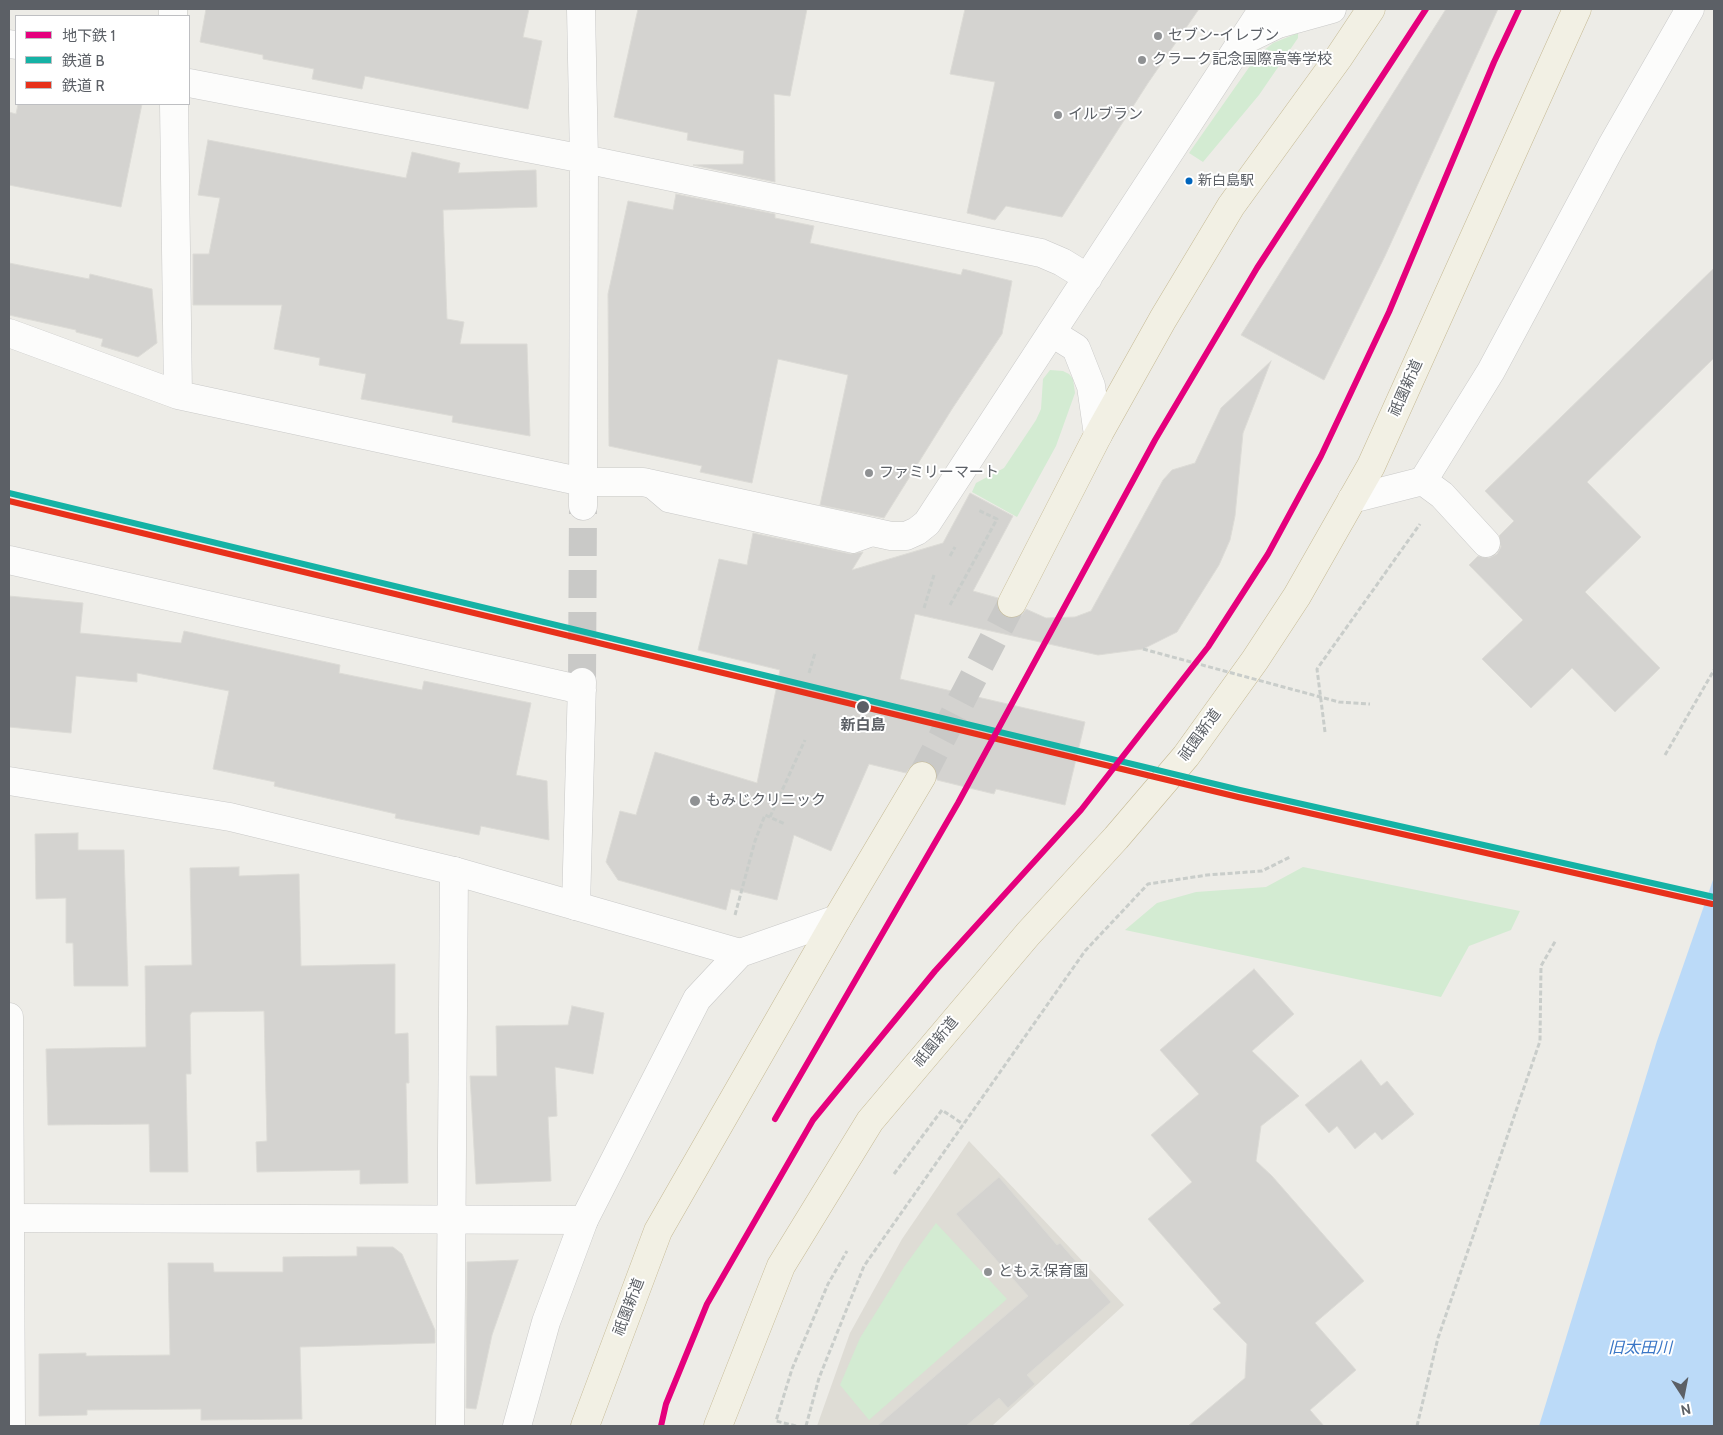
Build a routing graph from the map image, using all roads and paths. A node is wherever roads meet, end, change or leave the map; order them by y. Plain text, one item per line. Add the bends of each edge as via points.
1 (581, 9) edge
2 (1262, 9) edge
3 (1332, 9) edge
4 (1371, 9) edge
5 (1577, 9) edge
6 (1690, 9) edge
7 (1240, 43) junction
8 (190, 84) edge
9 (174, 105) edge
10 (584, 159) junction
11 (1088, 278) junction
12 (9, 333) edge
13 (1052, 333) junction
14 (178, 396) junction
15 (1098, 435) junction
16 (1423, 481) junction
17 (583, 494) junction
18 (1352, 499) junction
19 (973, 514) dead end
20 (1425, 518) dead end
21 (1486, 543) dead end
22 (9, 560) edge
23 (934, 575) dead end
24 (1012, 603) tunnel mouth
25 (950, 605) dead end
26 (924, 608) dead end
27 (1143, 649) dead end
28 (815, 653) dead end
29 (1714, 670) edge
30 (809, 673) dead end
31 (1370, 704) dead end
32 (1326, 732) dead end
33 (805, 740) dead end
34 (1665, 755) dead end
35 (922, 776) tunnel mouth
36 (9, 781) edge
37 (770, 818) junction
38 (785, 824) dead end
39 (1290, 857) dead end
40 (454, 871) junction
41 (576, 906) junction
42 (837, 919) junction
43 (732, 923) dead end
44 (1556, 940) dead end
45 (740, 953) junction
46 (9, 1017) edge
47 (963, 1124) junction
48 (894, 1174) dead end
49 (10, 1218) edge
50 (452, 1220) junction
51 (584, 1220) junction
52 (847, 1251) dead end
53 (11, 1426) edge
54 (450, 1426) edge
55 (517, 1426) edge
56 (585, 1426) edge
57 (718, 1426) edge
58 (796, 1426) edge
59 (806, 1426) edge
60 (1417, 1426) edge

1 - 10 street
2 - 7 street
3 - 7 street via 1278,24
4 - 15 highway via 1231,206
5 - 18 highway, 祇園新道 via 1371,466
6 - 16 street via 1611,147 1491,371
7 - 11 street
8 - 10 street
9 - 14 street
10 - 11 street via 1041,253
10 - 17 street
11 - 13 street
12 - 14 street
13 - 15 street via 1076,348 1091,386
13 - 17 street via 927,523 906,536 881,534 643,482
14 - 17 street
15 - 24 highway
16 - 18 street
16 - 21 street via 1442,496
18 - 57 highway, 祇園新道 via 1297,596 1186,756 1028,934 870,1121 782,1266
19 - 25 path via 976,508 997,519
20 - 32 path via 1317,669
22 - 41 street via 582,686
23 - 26 path
27 - 31 path, bridge via 1339,702
28 - 30 path
29 - 34 path
33 - 37 path
35 - 42 highway, 祇園新道
36 - 40 street via 230,817
37 - 38 path
37 - 43 path via 765,815 755,841
39 - 47 path via 1262,871 1148,884 1085,950
40 - 41 street
40 - 50 street
41 - 45 street
42 - 45 street
42 - 56 highway, 祇園新道 via 658,1231
44 - 60 path via 1542,966 1540,1041 1438,1338
45 - 51 street via 697,999
46 - 49 street
47 - 48 path via 942,1110
47 - 59 path via 864,1266 819,1378
49 - 50 street
49 - 53 street
50 - 51 street
50 - 54 street
51 - 55 street via 546,1322
52 - 58 path via 828,1284 792,1369 776,1422

